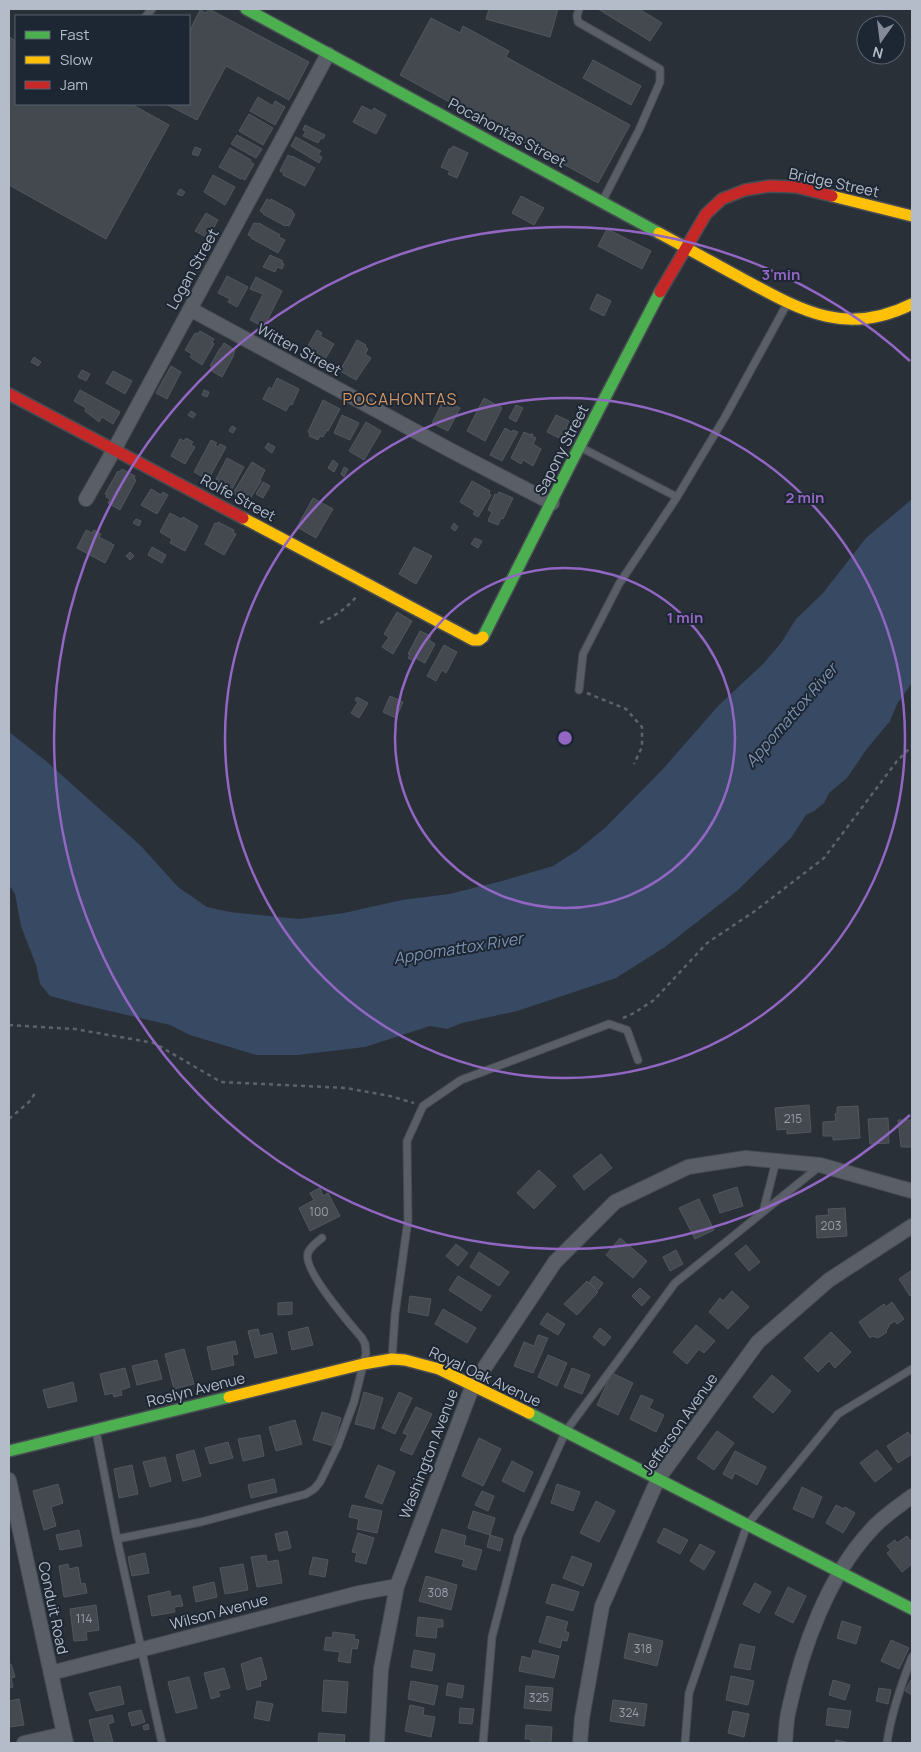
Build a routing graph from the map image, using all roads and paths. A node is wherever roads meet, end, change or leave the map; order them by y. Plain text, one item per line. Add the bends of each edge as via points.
1 (246, 9) edge
2 (579, 9) edge
3 (328, 54) junction
4 (601, 202) junction
5 (912, 216) edge
6 (686, 249) junction
7 (787, 303) junction
8 (912, 304) edge
9 (190, 309) junction
10 (9, 394) edge
11 (580, 446) junction
12 (114, 450) junction
13 (677, 497) junction
14 (86, 498) dead end
15 (552, 503) junction
16 (368, 584) junction
17 (320, 623) dead end
18 (452, 629) joint
19 (579, 690) joint
20 (912, 746) edge
21 (634, 764) dead end
22 (609, 1024) junction
23 (9, 1025) edge
24 (638, 1060) dead end
25 (36, 1092) dead end
26 (423, 1106) junction
27 (9, 1119) edge
28 (776, 1161) junction
29 (820, 1165) junction
30 (912, 1191) edge
31 (763, 1212) junction
32 (912, 1226) edge
33 (322, 1238) dead end
34 (392, 1359) junction
35 (363, 1364) junction
36 (912, 1369) edge
37 (473, 1386) junction
38 (96, 1431) junction
39 (566, 1431) junction
40 (9, 1451) edge
41 (658, 1479) junction
42 (9, 1480) edge
43 (912, 1496) edge
44 (747, 1525) junction
45 (117, 1539) junction
46 (840, 1571) junction
47 (397, 1586) junction
48 (912, 1609) edge
49 (141, 1650) junction
50 (912, 1657) edge
51 (51, 1673) junction
52 (65, 1738) edge
53 (24, 1743) edge
54 (162, 1743) edge
55 (377, 1743) edge
56 (483, 1743) edge
57 (580, 1743) edge
58 (685, 1743) edge
59 (785, 1743) edge
60 (887, 1743) edge

1 - 3 street, Pocahontas Street
2 - 4 lane via 578,22 660,69 661,74 638,130
3 - 4 street, Pocahontas Street
3 - 9 street, Logan Street
4 - 6 street, Pocahontas Street
5 - 6 street, Bridge Street via 796,187 762,187 722,199 706,214
6 - 7 street, Pocahontas Street
6 - 11 street, Sapony Street
7 - 8 street, Pocahontas Street via 818,315 854,320 893,313
7 - 13 lane
9 - 12 street, Logan Street
9 - 15 street, Witten Street
10 - 12 street, Rolfe Street
11 - 13 lane
11 - 15 street, Sapony Street
12 - 14 street, Logan Street
12 - 16 street, Rolfe Street
13 - 19 lane via 619,584 583,654
15 - 18 street, Sapony Street via 484,636 473,640
16 - 17 path via 347,608
16 - 18 street, Rolfe Street
19 - 21 path via 626,709 642,727 642,747
20 - 22 path via 897,761 824,858 707,943 654,1000
22 - 24 lane via 627,1030
22 - 26 lane via 461,1080
23 - 26 path via 75,1029 154,1043 221,1082 346,1088
25 - 27 path
26 - 34 lane via 407,1141 408,1220
28 - 29 street, Washington Avenue
28 - 31 lane
28 - 37 street, Washington Avenue via 746,1158 688,1167 614,1202 555,1262
29 - 30 street, Washington Avenue
29 - 31 lane
31 - 39 lane via 675,1283
32 - 41 street, Jefferson Avenue via 829,1280 758,1342
33 - 35 lane via 308,1252 308,1259 323,1289 365,1344
34 - 35 street, Roslyn Avenue
34 - 37 street, Royal Oak Avenue via 424,1364
35 - 38 street, Roslyn Avenue
35 - 45 lane via 354,1402 338,1445 314,1489 306,1494 201,1522
36 - 44 lane via 838,1414
37 - 39 street, Royal Oak Avenue
37 - 47 street, Washington Avenue
38 - 40 street, Roslyn Avenue
38 - 45 lane
39 - 41 street, Royal Oak Avenue
39 - 56 lane via 518,1537 492,1637
41 - 44 street, Royal Oak Avenue
41 - 57 street, Jefferson Avenue via 602,1606
42 - 51 street, Conduit Road
43 - 46 street via 871,1530
44 - 46 street, Royal Oak Avenue
44 - 58 lane via 690,1692
45 - 49 lane
46 - 48 street, Royal Oak Avenue
46 - 59 street via 817,1619 798,1672 788,1711
47 - 49 street, Wilson Avenue
47 - 55 street, Washington Avenue via 381,1669
49 - 51 street, Wilson Avenue
49 - 54 lane
50 - 60 lane via 895,1701
51 - 52 street, Conduit Road
52 - 53 street

